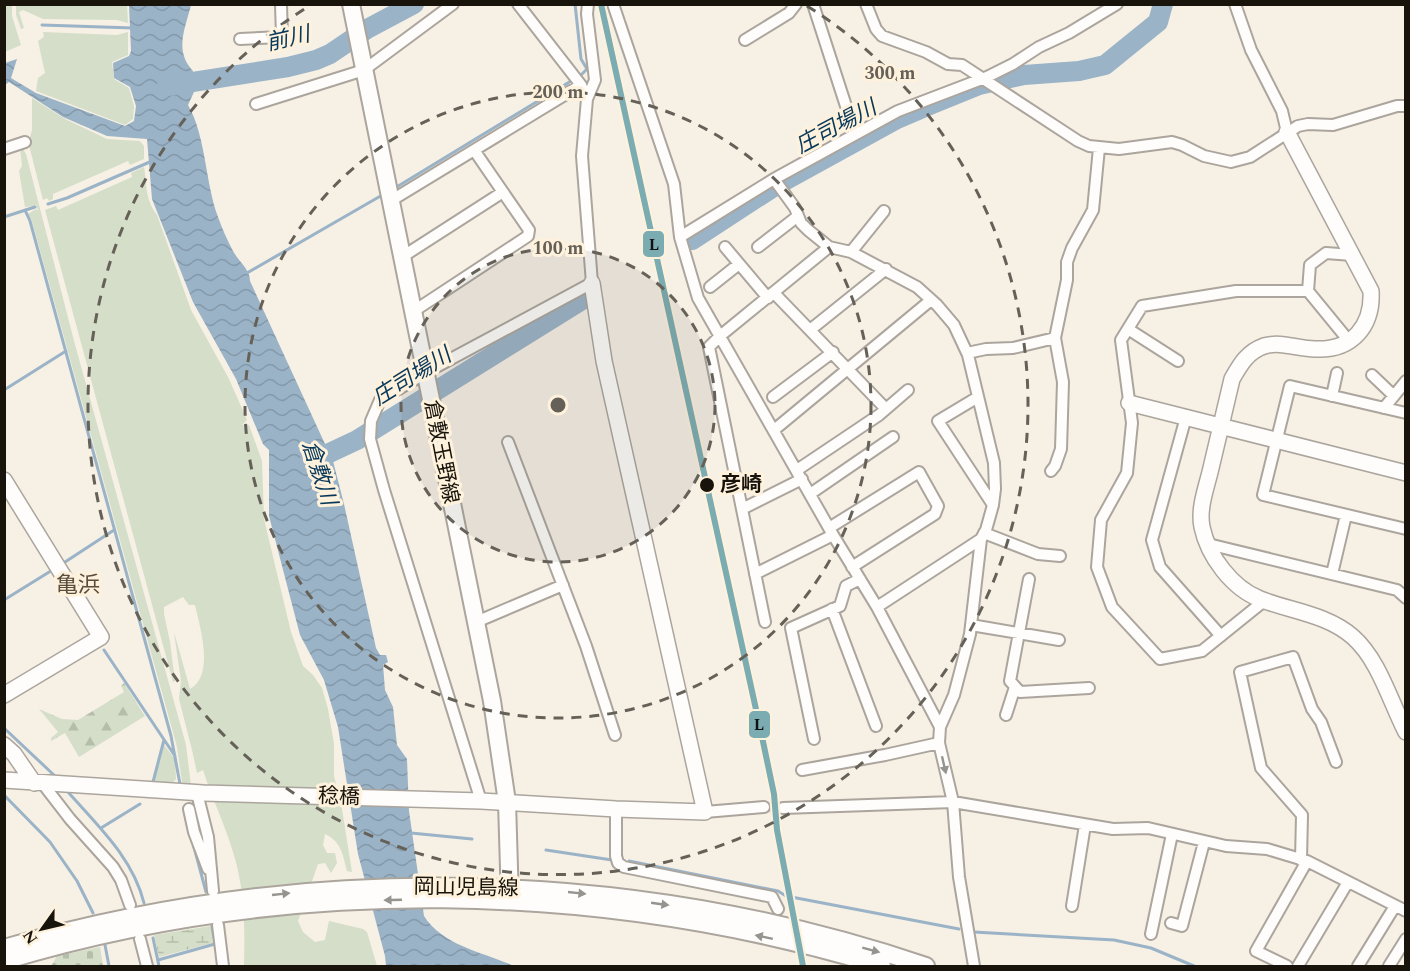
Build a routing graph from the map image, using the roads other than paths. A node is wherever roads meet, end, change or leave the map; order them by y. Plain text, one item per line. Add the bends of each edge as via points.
1 (281, 4) edge
2 (351, 4) edge
3 (453, 4) edge
4 (518, 4) edge
5 (588, 4) edge
6 (613, 4) edge
7 (796, 4) edge
8 (813, 4) edge
9 (866, 4) edge
10 (1118, 4) edge
11 (1235, 4) edge
12 (240, 39) dead end
13 (745, 40) dead end
14 (364, 70) junction
15 (981, 79) junction
16 (581, 85) junction
17 (587, 99) junction
18 (256, 104) dead end
19 (1406, 106) edge
20 (1287, 132) junction
21 (855, 134) junction
22 (25, 142) dead end
23 (1099, 148) junction
24 (4, 149) edge
25 (474, 150) junction
26 (774, 179) junction
27 (502, 192) junction
28 (390, 194) junction
29 (884, 211) dead end
30 (798, 216) junction
31 (680, 237) junction
32 (725, 247) dead end
33 (758, 247) dead end
34 (829, 247) junction
35 (851, 252) junction
36 (1352, 255) junction
37 (402, 257) junction
38 (739, 264) junction
39 (886, 269) junction
40 (592, 283) junction
41 (710, 287) dead end
42 (1308, 291) junction
43 (771, 295) junction
44 (931, 300) junction
45 (414, 311) junction
46 (1128, 329) junction
47 (810, 330) junction
48 (720, 336) junction
49 (1055, 338) junction
50 (1350, 341) junction
51 (833, 352) junction
52 (967, 353) junction
53 (1178, 361) dead end
54 (849, 368) junction
55 (1337, 373) dead end
56 (1372, 375) dead end
57 (1406, 381) edge
58 (428, 386) junction
59 (908, 390) dead end
60 (1332, 396) junction
61 (1394, 396) junction
62 (773, 397) dead end
63 (978, 397) junction
64 (1130, 403) junction
65 (1384, 408) junction
66 (886, 409) junction
67 (1406, 413) edge
68 (1186, 417) junction
69 (1221, 427) junction
70 (774, 430) junction
71 (893, 437) dead end
72 (1276, 441) junction
73 (508, 442) dead end
74 (1051, 471) dead end
75 (1406, 474) edge
76 (800, 475) junction
77 (4, 480) edge
78 (810, 494) junction
79 (993, 505) junction
80 (742, 509) junction
81 (1346, 515) junction
82 (1406, 529) edge
83 (831, 532) junction
84 (983, 536) junction
85 (1208, 544) junction
86 (1060, 556) dead end
87 (852, 567) junction
88 (755, 574) junction
89 (1332, 574) junction
90 (860, 579) junction
91 (1029, 579) dead end
92 (562, 585) junction
93 (1406, 598) edge
94 (1264, 601) junction
95 (877, 607) junction
96 (832, 609) junction
97 (476, 622) junction
98 (765, 622) dead end
99 (971, 625) junction
100 (1019, 633) junction
101 (1221, 636) junction
102 (1059, 640) dead end
103 (1016, 687) junction
104 (1089, 688) dead end
105 (4, 695) edge
106 (1006, 715) dead end
107 (876, 726) dead end
108 (940, 727) junction
109 (1406, 732) edge
110 (615, 735) dead end
111 (814, 739) dead end
112 (939, 743) junction
113 (4, 745) edge
114 (1336, 762) dead end
115 (802, 770) dead end
116 (4, 780) edge
117 (39, 783) junction
118 (200, 793) junction
119 (478, 801) junction
120 (507, 802) junction
121 (953, 802) junction
122 (764, 807) tunnel mouth
123 (783, 808) tunnel mouth
124 (189, 809) dead end
125 (616, 809) junction
126 (705, 812) junction
127 (1085, 825) junction
128 (1172, 834) junction
129 (1204, 842) junction
130 (1304, 860) junction
131 (211, 874) junction
132 (1348, 882) junction
133 (501, 894) junction
134 (602, 903) junction
135 (130, 905) dead end
136 (1072, 906) dead end
137 (1395, 906) junction
138 (220, 908) junction
139 (778, 909) dead end
140 (1406, 911) edge
141 (1171, 923) dead end
142 (1151, 934) dead end
143 (140, 939) dead end
144 (1406, 939) edge
145 (4, 948) edge
146 (4, 961) edge
147 (147, 966) edge
148 (223, 966) edge
149 (882, 966) edge
150 (926, 966) edge
151 (974, 966) edge
152 (1287, 966) edge
153 (1298, 966) edge
154 (1358, 966) edge
155 (1389, 966) edge

1 - 12 street via 282,37
2 - 14 main road, 倉敷玉野線
3 - 14 street
4 - 16 street
5 - 17 street via 595,80
6 - 31 street via 674,184
7 - 13 street via 789,13
8 - 21 street
9 - 15 street via 882,36 948,64 962,65
10 - 15 street
11 - 20 street via 1251,50 1279,104
14 - 18 street
14 - 28 main road, 倉敷玉野線
15 - 21 street via 898,111
15 - 23 street via 1078,141
16 - 17 street
16 - 25 street
17 - 40 street via 582,156
19 - 20 street via 1333,126 1308,124
20 - 23 street via 1250,157 1231,162 1172,142
20 - 36 street
21 - 26 street
22 - 24 street
23 - 49 street via 1093,210 1067,262
25 - 27 street
25 - 28 street
26 - 30 street
26 - 31 street
27 - 37 street
27 - 45 street via 529,231 528,236
28 - 37 main road, 倉敷玉野線
29 - 35 street
30 - 33 street
30 - 34 street
31 - 48 street via 698,298
32 - 38 street
34 - 35 street
34 - 43 street
35 - 39 street
36 - 42 street via 1326,253 1310,265
36 - 50 street via 1371,291 1372,308 1366,324
37 - 45 main road, 倉敷玉野線
38 - 41 street
38 - 43 street
39 - 44 street
39 - 47 street
40 - 58 street
40 - 126 street via 604,361
42 - 46 street via 1236,291 1142,306
42 - 50 street
43 - 47 street
43 - 48 street
44 - 52 street via 954,325
44 - 54 street
45 - 58 main road, 倉敷玉野線
46 - 53 street
46 - 64 street via 1121,340
47 - 51 street
48 - 70 street
48 - 80 street via 709,346
49 - 52 street
49 - 74 street via 1063,382 1061,449
50 - 69 street via 1329,349 1280,344 1252,352 1232,379
51 - 54 street
51 - 62 street
52 - 63 street
54 - 66 street
54 - 70 street
55 - 60 street
56 - 61 street
57 - 61 street
58 - 97 main road, 倉敷玉野線
58 - 119 street via 380,400 373,412 370,439
59 - 66 street
60 - 65 street
60 - 72 street via 1290,386
61 - 65 street
63 - 79 street via 994,463
63 - 79 street via 938,421
64 - 68 street
64 - 101 street via 1127,473 1101,520 1097,567 1104,587 1112,607 1160,659 1203,651
65 - 67 street
66 - 76 street
68 - 69 street
68 - 101 street via 1152,540 1160,567
69 - 72 street
69 - 85 street via 1203,503 1202,525
70 - 76 street
71 - 78 street
72 - 75 street
72 - 81 street via 1263,495
73 - 92 street
76 - 78 street
76 - 80 street
77 - 105 street via 101,637
78 - 83 street
79 - 84 street
80 - 88 street
81 - 82 street
81 - 89 street
83 - 87 street
83 - 87 street via 919,472 938,506 935,514
83 - 88 street
84 - 86 street via 1038,555
84 - 95 street
84 - 99 street
85 - 89 street
85 - 94 street via 1223,571 1241,589
87 - 90 street
88 - 98 street
89 - 93 street via 1398,590
90 - 95 street
90 - 96 street via 846,586 840,606
91 - 100 street
92 - 97 street
92 - 110 street
94 - 101 street
94 - 109 street via 1323,619 1354,637 1373,661
95 - 108 street
96 - 107 street
96 - 111 street via 791,628
97 - 120 main road, 倉敷玉野線
99 - 100 street
99 - 108 street via 954,695
100 - 102 street
100 - 103 street via 1010,681
103 - 104 street via 1020,692
103 - 106 street
108 - 112 street
112 - 115 street
112 -> 121 street
113 - 117 street
114 - 130 street via 1293,657 1240,672 1261,768 1302,816
116 - 117 street, 稔橋
117 - 118 street, 稔橋
117 - 135 street via 113,867
118 - 119 street, 稔橋
118 - 131 street
119 - 120 street, 稔橋
120 - 125 street, 稔橋
120 - 133 main road, 倉敷玉野線
121 - 123 street
121 - 127 street
121 - 151 street via 959,877
122 - 126 street
124 - 131 street
125 - 126 street, 稔橋
125 - 139 street via 616,856 624,867 772,897
127 - 128 street via 1149,828
127 - 136 street
128 - 129 street
128 - 142 street
129 - 130 street via 1267,849
129 - 141 street via 1182,926
130 - 132 street
130 - 152 street via 1256,951
131 - 138 street
132 - 137 street
132 - 153 street
133 - 134 main road, 岡山児島線
133 - 138 main road, 岡山児島線
149 -> 134 main road, 岡山児島線 via 817,948
134 -> 150 main road, 岡山児島線 via 706,911
137 - 140 street
137 - 154 street
138 - 145 main road, 岡山児島線 via 112,921
138 - 146 main road, 岡山児島線
138 - 148 street
143 - 147 street
144 - 155 street

